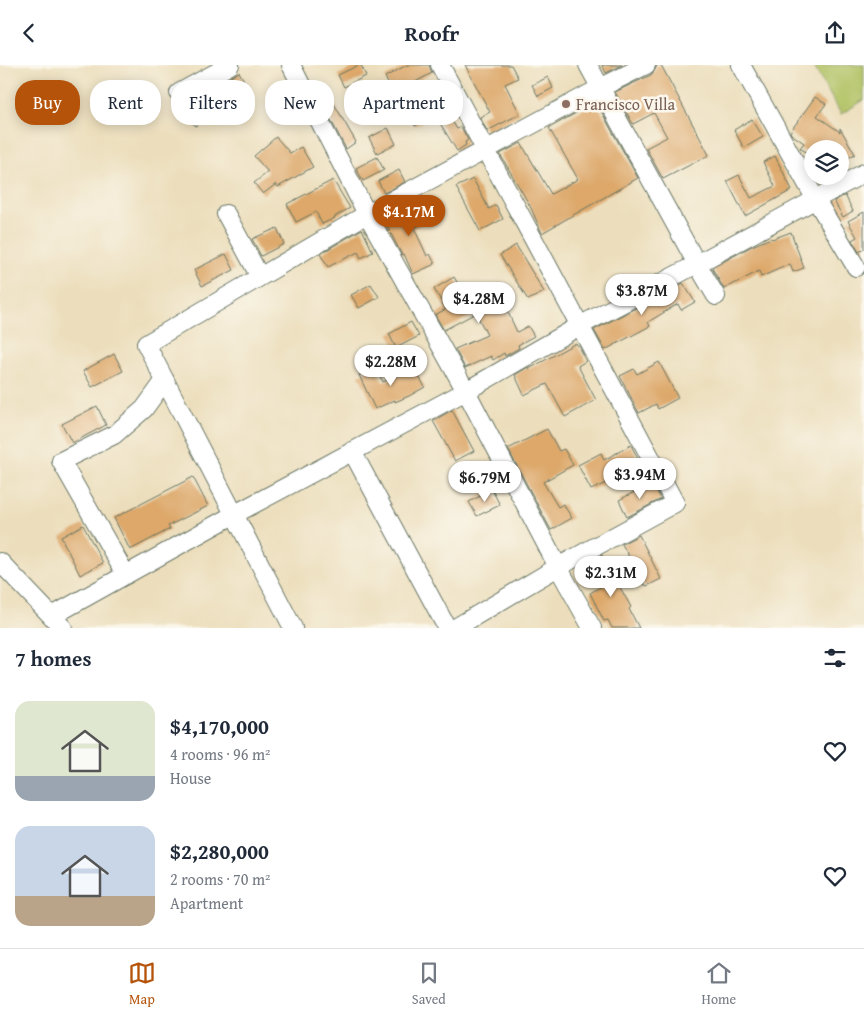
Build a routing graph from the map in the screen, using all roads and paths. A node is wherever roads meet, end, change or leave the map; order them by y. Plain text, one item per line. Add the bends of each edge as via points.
1 (230, 65) edge
2 (291, 65) edge
3 (440, 65) edge
4 (588, 65) edge
5 (646, 65) edge
6 (740, 65) edge
7 (203, 80) edge
8 (600, 88) junction
9 (486, 151) junction
10 (864, 173) edge
11 (816, 200) junction
12 (226, 214) dead end
13 (368, 215) junction
14 (697, 264) junction
15 (856, 267) dead end
16 (260, 277) junction
17 (716, 296) dead end
18 (580, 325) junction
19 (165, 380) junction
20 (466, 391) junction
21 (352, 451) junction
22 (235, 514) junction
23 (0, 562) edge
24 (558, 567) junction
25 (126, 575) junction
26 (58, 622) edge
27 (293, 628) edge
28 (447, 628) edge
29 (455, 628) edge
30 (592, 628) edge

1 - 7 street
2 - 13 street
3 - 9 street
4 - 8 street
5 - 8 street
6 - 11 street
8 - 9 street
8 - 14 street
9 - 13 street
9 - 18 street
10 - 11 street
11 - 14 street
11 - 15 street
12 - 16 street
13 - 16 street
13 - 20 street
14 - 17 street
14 - 18 street
16 - 19 street via 146,344
18 - 20 street
18 - 24 street via 675,503
19 - 22 street
19 - 25 street via 144,409 114,435 61,461
20 - 21 street
20 - 24 street
21 - 22 street
21 - 28 street
22 - 25 street
22 - 27 street
23 - 26 street
24 - 29 street
24 - 30 street
25 - 26 street

